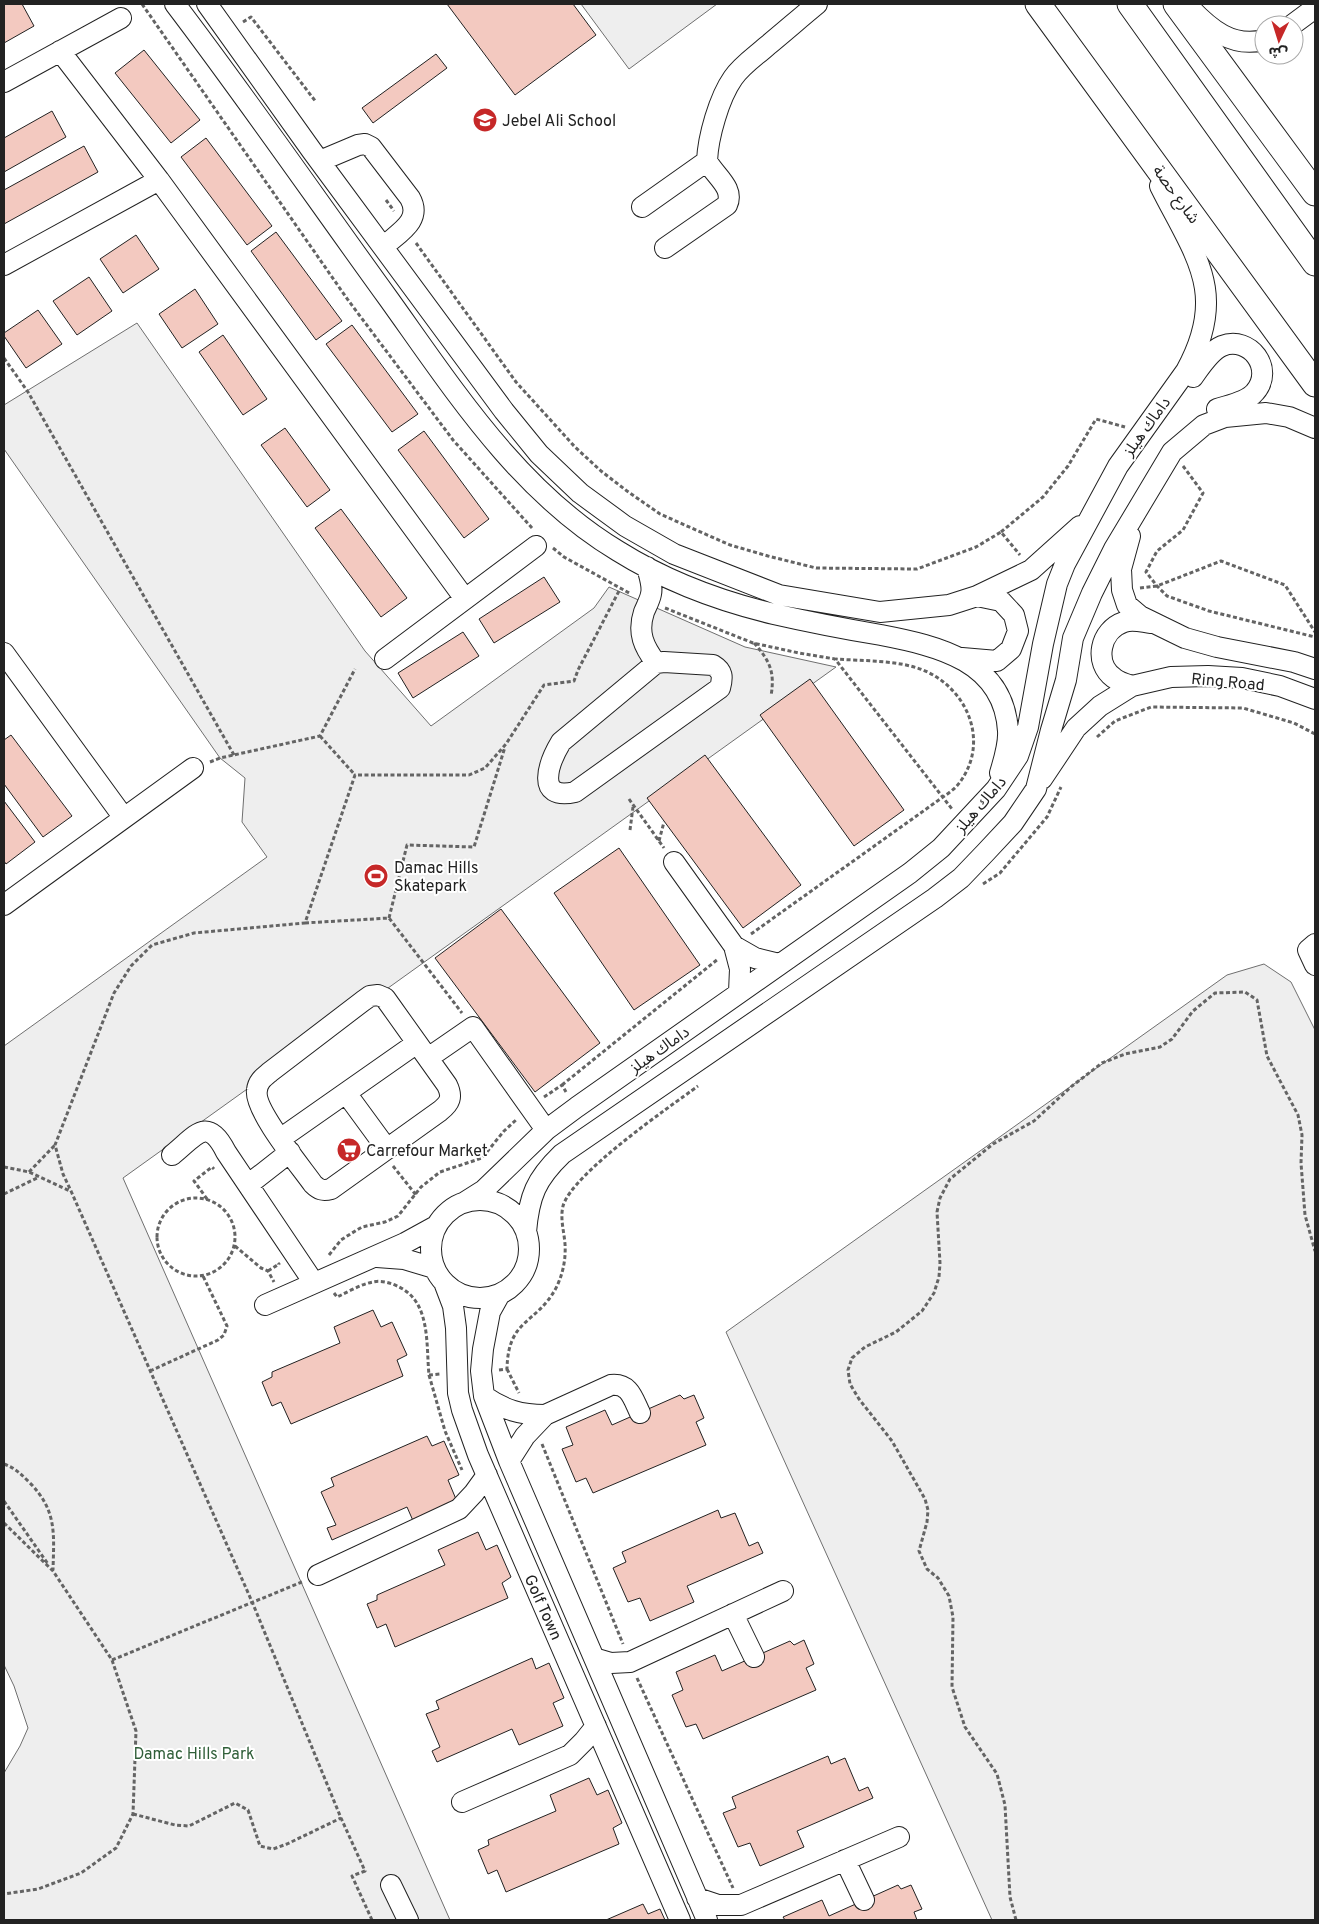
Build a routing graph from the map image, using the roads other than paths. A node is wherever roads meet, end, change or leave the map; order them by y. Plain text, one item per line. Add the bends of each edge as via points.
1 (175, 4) edge
2 (207, 4) edge
3 (817, 4) edge
4 (1038, 4) edge
5 (1130, 4) edge
6 (1176, 4) edge
7 (1186, 4) edge
8 (1315, 8) edge
9 (1304, 16) edge
10 (121, 18) dead end
11 (1254, 41) edge
12 (60, 51) junction
13 (4, 82) edge
14 (1135, 136) junction
15 (320, 161) junction
16 (707, 161) junction
17 (159, 180) junction
18 (1315, 193) edge
19 (642, 207) dead end
20 (383, 247) junction
21 (665, 248) dead end
22 (1315, 263) edge
23 (4, 266) edge
24 (1315, 384) edge
25 (1155, 414) junction
26 (1315, 428) edge
27 (1178, 446) junction
28 (1137, 507) junction
29 (1090, 518) junction
30 (540, 540) road end
31 (646, 567) junction
32 (680, 583) junction
33 (977, 596) junction
34 (650, 598) junction
35 (465, 599) junction
36 (1156, 624) junction
37 (4, 653) edge
38 (960, 658) junction
39 (385, 659) dead end
40 (656, 663) junction
41 (1315, 669) edge
42 (1132, 686) junction
43 (1315, 699) edge
44 (193, 768) road end
45 (996, 789) junction
46 (1036, 789) junction
47 (124, 818) junction
48 (674, 862) road end
49 (4, 904) edge
50 (1315, 944) edge
51 (734, 946) junction
52 (779, 964) junction
53 (1315, 965) edge
54 (739, 992) junction
55 (422, 1051) junction
56 (346, 1093) junction
57 (546, 1130) junction
58 (285, 1145) junction
59 (179, 1150) dead end
60 (385, 1150) junction
61 (249, 1184) junction
62 (465, 1202) junction
63 (436, 1226) junction
64 (526, 1232) junction
65 (373, 1257) junction
66 (434, 1268) junction
67 (320, 1280) junction
68 (445, 1285) junction
69 (500, 1294) junction
70 (265, 1305) dead end
71 (484, 1396) junction
72 (640, 1413) dead end
73 (545, 1415) junction
74 (510, 1461) junction
75 (486, 1475) junction
76 (459, 1509) junction
77 (503, 1512) junction
78 (318, 1574) road end
79 (783, 1592) dead end
80 (733, 1614) junction
81 (754, 1657) dead end
82 (594, 1658) junction
83 (630, 1662) junction
84 (611, 1698) junction
85 (596, 1726) junction
86 (570, 1754) junction
87 (608, 1756) junction
88 (462, 1802) dead end
89 (898, 1837) dead end
90 (845, 1860) junction
91 (391, 1885) dead end
92 (697, 1898) junction
93 (864, 1900) dead end
94 (735, 1913) edge
95 (408, 1920) edge
96 (680, 1920) edge
97 (707, 1920) edge

1 - 31 street via 490,436 527,479 570,517
2 - 15 street
3 - 16 street via 734,77 719,109
4 - 14 main road, شارع حصة
5 - 22 main road
6 - 18 main road
7 - 11 street via 1206,25 1226,37
8 - 9 street
10 - 12 street
12 - 13 street
12 - 17 street
14 - 24 main road, شارع حصة
14 - 25 street, داماك هيلز via 1198,260 1206,298 1206,317 1195,354
15 - 20 street
15 - 20 street via 365,144 371,147 414,205 412,221
16 - 19 street
16 - 21 street via 729,191 727,205
17 - 23 street
17 - 35 street
20 - 33 street via 539,454 580,493 625,526 674,554 779,595 880,612 949,605
25 - 27 street via 1178,395 1212,352 1233,344 1254,352 1263,372 1255,393 1210,411 1199,419
25 - 29 street, داماك هيلز via 1118,466
26 - 27 street, داماك هيلز via 1289,416 1245,414 1204,425
27 - 28 street, داماك هيلز
28 - 36 street, Ring Road via 1122,564 1122,590 1127,605
28 - 46 street, داماك هيلز via 1100,576 1073,638 1066,680
29 - 33 street via 1031,570
29 - 45 street, داماك هيلز via 1057,584 1028,727 1018,756
30 - 35 street
31 - 32 street
31 - 34 street
32 - 34 street via 665,587
32 - 38 street via 766,612 900,638 937,647
33 - 38 street via 1001,601 1014,615 1018,631 1011,649 996,661
34 - 40 street via 640,626 641,638
35 - 39 street
36 - 41 street, Ring Road via 1186,638 1217,647
36 - 42 street via 1125,622 1108,633 1103,642 1102,662 1106,671
37 - 47 street
38 - 45 street via 974,666 996,688 1004,709 1008,732
40 - 40 street via 560,742 547,773 551,788 566,794 575,792 720,688 723,678 720,669 713,665
42 - 43 street, Ring Road via 1171,677 1242,678 1280,686
42 - 46 street, Ring Road via 1100,706 1076,728
44 - 47 street
45 - 52 street, داماك هيلز via 941,848
46 - 64 street, داماك هيلز via 1013,823 961,878 562,1154 546,1169 534,1188
47 - 49 street
48 - 51 street
50 - 53 street via 1308,950
51 - 52 street via 755,958
51 - 54 street via 740,969
52 - 54 street, داماك هيلز
54 - 57 street, داماك هيلز
55 - 56 street
55 - 57 street via 473,1027
55 - 58 street via 385,998 370,996 261,1079 256,1090 257,1102
55 - 60 street via 450,1092 451,1099 447,1106
56 - 58 street
56 - 60 street
57 - 62 street, داماك هيلز via 484,1190
58 - 60 street via 313,1184 324,1191 330,1190
58 - 61 street
59 - 61 street via 197,1134 211,1132 218,1136
61 - 67 street
62 - 63 street via 453,1207
62 - 64 street via 483,1200 501,1205 516,1216
63 - 65 street
63 - 66 street via 430,1254
64 - 69 street via 529,1256 525,1268 519,1279
65 - 66 street via 404,1260
65 - 67 street
66 - 68 street
67 - 70 street
68 - 69 street via 471,1298
68 - 75 street, Golf Town via 453,1306 456,1328 458,1393
69 - 71 street, Golf Town via 488,1321 481,1371
71 - 73 street via 513,1412
71 - 74 street, Golf Town
72 - 73 street via 630,1391 616,1384
73 - 74 street via 524,1436
74 - 82 street, Golf Town
75 - 76 street
75 - 77 street, Golf Town
76 - 77 street
76 - 78 street
77 - 85 street, Golf Town
79 - 80 street
80 - 81 street
80 - 83 street
82 - 83 street via 611,1663
82 - 84 street, Golf Town
83 - 84 street via 618,1679
84 - 92 street, Golf Town
85 - 86 street
85 - 87 street, Golf Town
86 - 87 street
86 - 88 street
87 - 96 street, Golf Town
89 - 90 street
90 - 93 street
90 - 94 street
91 - 95 street
92 - 94 street
92 - 97 street, Golf Town

